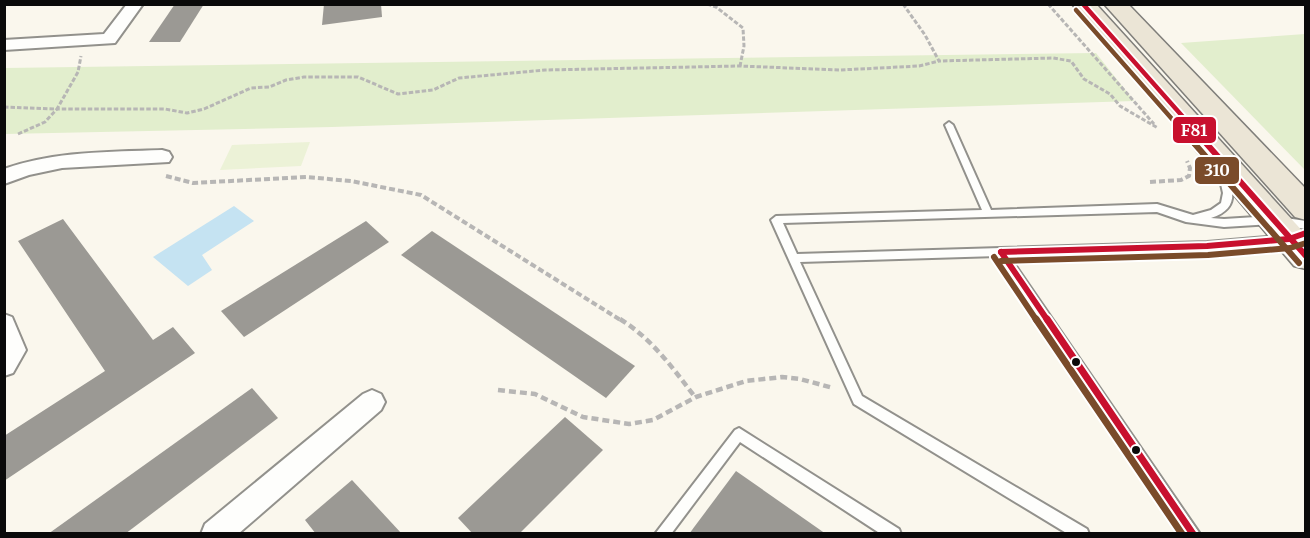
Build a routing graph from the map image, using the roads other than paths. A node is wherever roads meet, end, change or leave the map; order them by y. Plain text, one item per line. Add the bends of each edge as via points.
1 (135, 4) edge
2 (1083, 4) edge
3 (1115, 4) edge
4 (4, 45) edge
5 (950, 125) dead end
6 (162, 157) road end
7 (1217, 158) junction
8 (4, 177) edge
9 (1305, 209) edge
10 (988, 213) junction
11 (1186, 218) junction
12 (1295, 235) edge
13 (1001, 252) junction
14 (793, 258) junction
15 (4, 324) edge
16 (4, 365) edge
17 (372, 402) dead end
18 (215, 534) edge
19 (662, 534) edge
20 (894, 534) edge
21 (1082, 534) edge
22 (1193, 534) edge

1 - 4 street via 109,39
2 - 7 main road
3 - 9 main road
5 - 10 lane
6 - 8 street via 50,162
7 - 11 lane via 1225,178 1227,202 1209,215
7 - 12 main road
10 - 11 lane via 1157,208
10 - 14 lane via 776,220
11 - 12 lane
12 - 13 lane via 1207,246
13 - 14 lane
13 - 22 lane
14 - 21 lane via 858,400
15 - 16 street via 14,350
17 - 18 street
19 - 20 lane via 739,434

